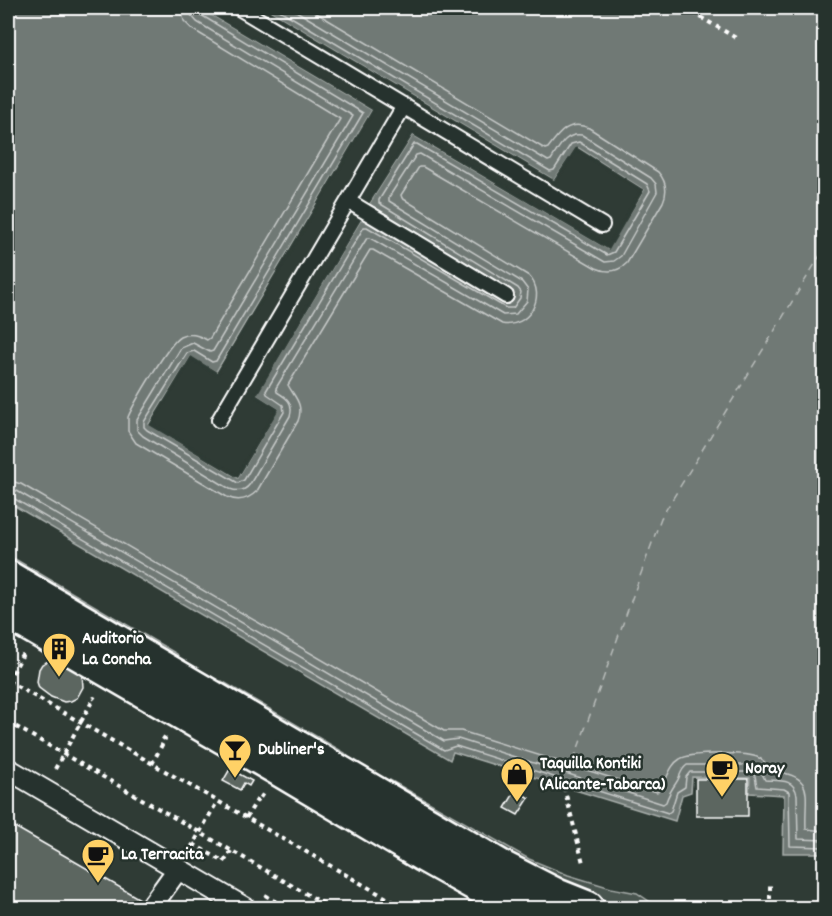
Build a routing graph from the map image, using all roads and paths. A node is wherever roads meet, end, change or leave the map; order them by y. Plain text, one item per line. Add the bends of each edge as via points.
1 (239, 8) edge
2 (685, 8) edge
3 (736, 38) dead end
4 (404, 106) junction
5 (348, 201) junction
6 (603, 225) dead end
7 (506, 296) dead end
8 (219, 420) dead end
9 (8, 578) edge
10 (8, 612) edge
11 (15, 652) dead end
12 (8, 681) edge
13 (104, 704) dead end
14 (8, 722) edge
15 (80, 723) junction
16 (155, 734) dead end
17 (63, 754) junction
18 (152, 764) junction
19 (57, 765) dead end
20 (8, 769) edge
21 (564, 787) dead end
22 (260, 795) dead end
23 (217, 802) junction
24 (246, 818) junction
25 (199, 833) junction
26 (231, 851) junction
27 (583, 863) dead end
28 (178, 869) junction
29 (770, 885) dead end
30 (445, 902) dead end
31 (150, 909) edge
32 (245, 909) edge
33 (331, 909) edge
34 (404, 909) edge
35 (441, 909) edge
36 (519, 909) edge
37 (587, 909) edge
38 (770, 909) edge

1 - 4 lane
2 - 3 path
4 - 5 lane
4 - 6 lane
5 - 7 lane
5 - 8 lane
9 - 37 main road via 504,869
10 - 36 main road
11 - 12 path via 22,656
12 - 15 path
13 - 15 path via 94,699
14 - 17 path
15 - 17 path
15 - 18 path
16 - 18 path via 165,739
17 - 19 path
17 - 25 path
18 - 23 path
20 - 28 street
21 - 27 path
22 - 24 path
23 - 24 path
23 - 25 path
24 - 34 path
25 - 26 path
25 - 26 path via 192,846 224,862
26 - 33 path
28 - 31 street
28 - 32 street
29 - 38 path
30 - 35 path

